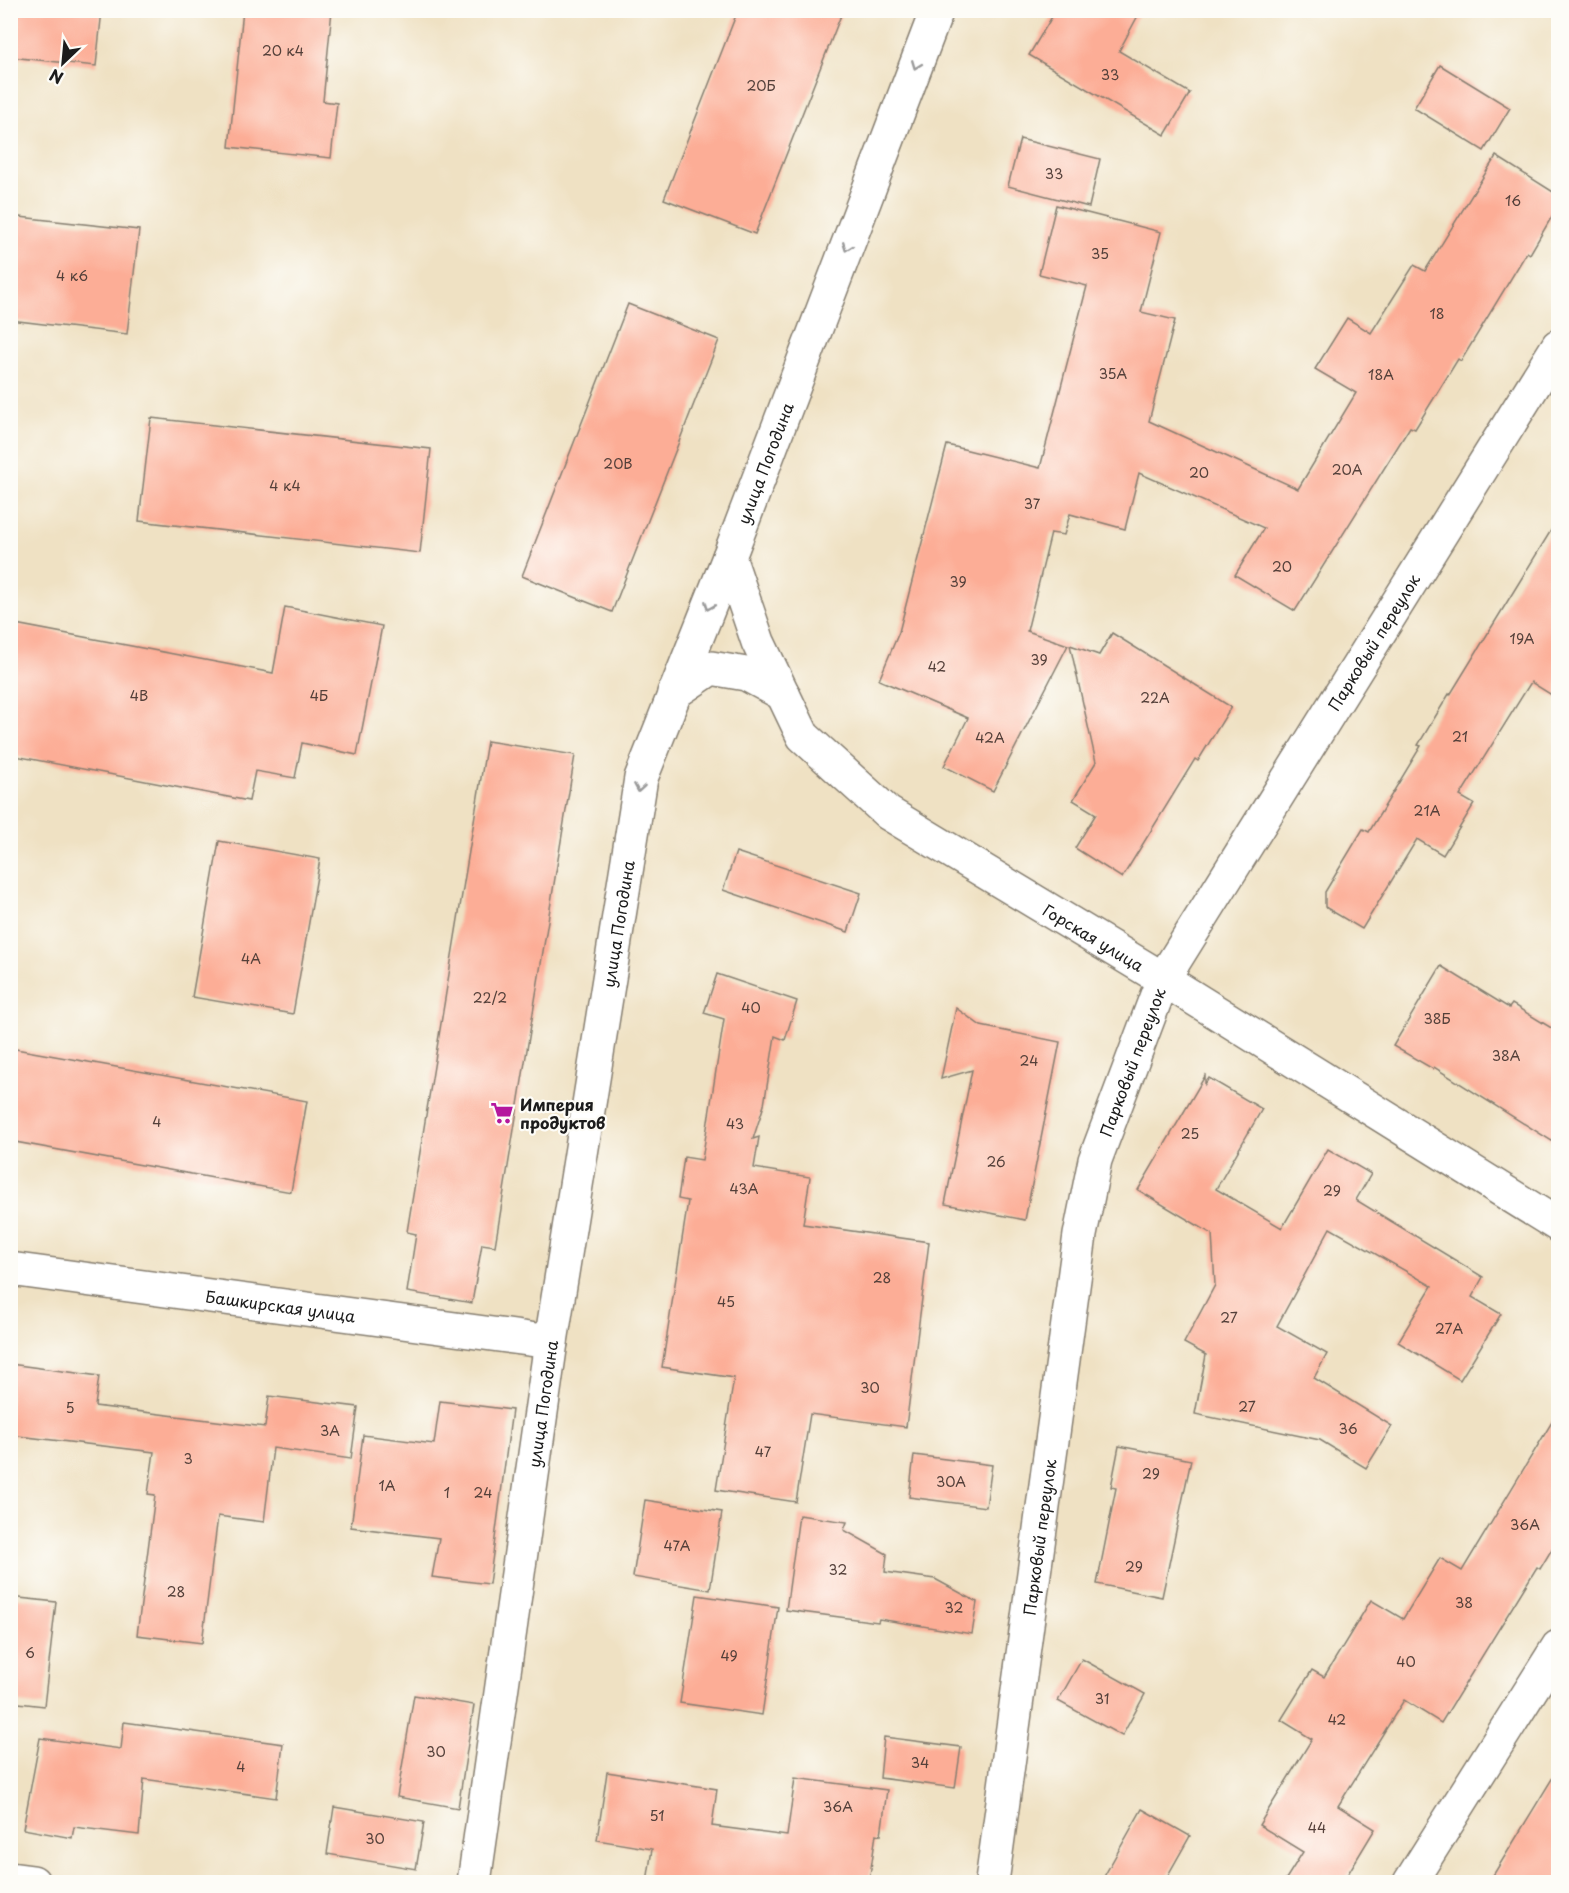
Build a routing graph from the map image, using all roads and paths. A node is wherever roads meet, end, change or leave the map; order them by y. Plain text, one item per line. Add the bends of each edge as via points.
1 (937, 10) edge
2 (1558, 346) edge
3 (729, 557) junction
4 (674, 693) junction
5 (783, 694) junction
6 (1163, 979) junction
7 (1558, 1225) edge
8 (10, 1269) edge
9 (551, 1342) junction
10 (1558, 1647) edge
11 (10, 1880) edge
12 (33, 1882) edge
13 (474, 1882) edge
14 (992, 1882) edge
15 (1410, 1882) edge

1 -> 3 street, улица Погодина
2 - 6 street, Парковый переулок
3 -> 4 street, улица Погодина
3 - 5 street, Горская улица via 758,642
4 - 5 street via 711,668 746,674
4 -> 9 street, улица Погодина via 641,778
5 - 6 street, Горская улица via 803,736 888,813
6 - 7 street, Горская улица
6 - 14 street, Парковый переулок via 1095,1160 1080,1235
8 - 9 street, Башкирская улица
9 - 13 street, улица Погодина
10 - 15 street
11 - 12 street

